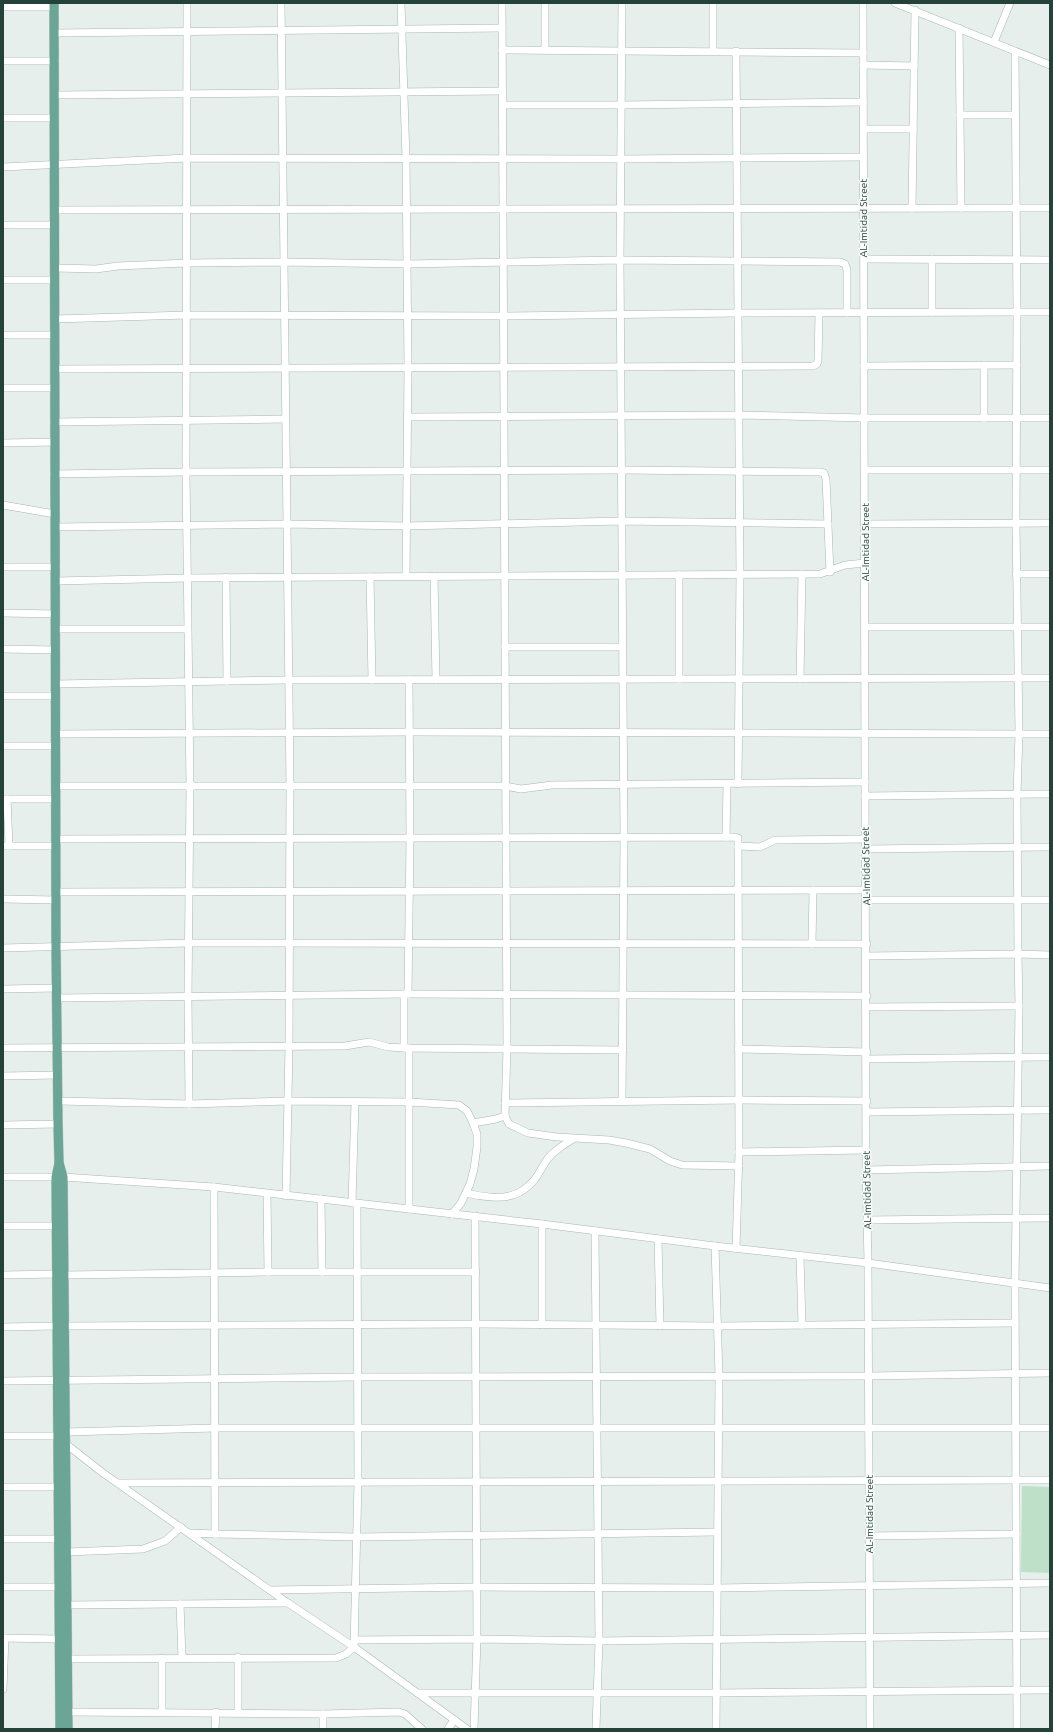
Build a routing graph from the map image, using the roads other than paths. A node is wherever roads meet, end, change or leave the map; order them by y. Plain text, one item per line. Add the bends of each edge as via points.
1 (187, 3) edge
2 (281, 3) edge
3 (401, 3) edge
4 (502, 3) edge
5 (545, 3) edge
6 (622, 3) edge
7 (713, 3) edge
8 (863, 3) edge
9 (895, 3) edge
10 (1010, 3) edge
11 (54, 5) edge
12 (3, 7) edge
13 (915, 10) junction
14 (502, 28) junction
15 (959, 28) junction
16 (401, 29) junction
17 (281, 30) junction
18 (187, 31) junction
19 (55, 33) junction
20 (994, 42) junction
21 (502, 50) junction
22 (545, 50) junction
23 (622, 51) junction
24 (714, 51) junction
25 (736, 51) junction
26 (1016, 52) junction
27 (863, 53) junction
28 (3, 61) edge
29 (55, 61) junction
30 (863, 65) junction
31 (1050, 65) edge
32 (914, 66) junction
33 (404, 92) junction
34 (502, 92) junction
35 (282, 93) junction
36 (187, 94) junction
37 (55, 95) junction
38 (863, 102) junction
39 (736, 104) junction
40 (503, 105) junction
41 (621, 105) junction
42 (960, 115) junction
43 (1015, 115) junction
44 (3, 118) edge
45 (54, 118) junction
46 (864, 129) junction
47 (913, 129) junction
48 (863, 157) junction
49 (186, 158) junction
50 (503, 158) junction
51 (737, 158) junction
52 (283, 159) junction
53 (406, 159) junction
54 (621, 159) junction
55 (55, 163) junction
56 (3, 167) edge
57 (621, 208) junction
58 (737, 208) junction
59 (863, 208) junction
60 (912, 208) junction
61 (961, 208) junction
62 (1017, 208) junction
63 (1050, 208) edge
64 (503, 209) junction
65 (55, 210) junction
66 (187, 210) junction
67 (283, 210) junction
68 (406, 210) junction
69 (3, 225) edge
70 (55, 226) junction
71 (864, 259) junction
72 (932, 259) junction
73 (620, 260) junction
74 (1017, 260) junction
75 (1050, 260) edge
76 (737, 261) junction
77 (283, 262) junction
78 (504, 262) junction
79 (188, 263) junction
80 (407, 264) junction
81 (55, 268) junction
82 (3, 280) edge
83 (55, 280) junction
84 (864, 312) junction
85 (932, 312) junction
86 (1017, 312) junction
87 (1050, 312) edge
88 (737, 313) junction
89 (819, 313) junction
90 (847, 313) junction
91 (620, 314) junction
92 (187, 315) junction
93 (284, 315) junction
94 (407, 315) junction
95 (504, 316) junction
96 (55, 319) junction
97 (3, 335) edge
98 (55, 335) junction
99 (984, 365) junction
100 (1017, 365) junction
101 (621, 366) junction
102 (738, 366) junction
103 (864, 366) junction
104 (408, 367) junction
105 (504, 367) junction
106 (187, 368) junction
107 (285, 368) junction
108 (55, 369) junction
109 (3, 388) edge
110 (55, 388) junction
111 (738, 415) junction
112 (621, 416) junction
113 (408, 417) junction
114 (504, 417) junction
115 (865, 418) junction
116 (984, 418) junction
117 (1017, 418) junction
118 (1050, 418) edge
119 (286, 419) junction
120 (186, 420) junction
121 (54, 422) junction
122 (54, 442) junction
123 (3, 443) edge
124 (622, 470) junction
125 (738, 470) junction
126 (865, 470) junction
127 (1017, 470) junction
128 (1050, 470) edge
129 (286, 471) junction
130 (407, 471) junction
131 (504, 471) junction
132 (186, 472) junction
133 (54, 474) junction
134 (3, 505) edge
135 (55, 514) junction
136 (622, 521) junction
137 (738, 522) junction
138 (504, 523) junction
139 (1016, 523) junction
140 (1050, 523) edge
141 (187, 524) junction
142 (286, 524) junction
143 (828, 524) junction
144 (865, 524) junction
145 (407, 526) junction
146 (56, 527) junction
147 (865, 563) junction
148 (3, 567) edge
149 (56, 567) junction
150 (830, 572) junction
151 (802, 574) junction
152 (1016, 574) junction
153 (1050, 574) edge
154 (679, 575) junction
155 (740, 575) junction
156 (406, 576) junction
157 (434, 576) junction
158 (505, 576) junction
159 (622, 576) junction
160 (287, 577) junction
161 (370, 577) junction
162 (188, 578) junction
163 (226, 578) junction
164 (56, 581) junction
165 (3, 613) edge
166 (56, 614) junction
167 (865, 627) junction
168 (1017, 627) junction
169 (1050, 627) edge
170 (56, 628) junction
171 (187, 629) junction
172 (505, 647) junction
173 (622, 647) junction
174 (3, 649) edge
175 (56, 650) junction
176 (739, 678) junction
177 (865, 678) junction
178 (1018, 678) junction
179 (1050, 678) edge
180 (622, 679) junction
181 (679, 679) junction
182 (800, 679) junction
183 (288, 680) junction
184 (372, 680) junction
185 (409, 680) junction
186 (436, 680) junction
187 (505, 680) junction
188 (189, 681) junction
189 (227, 681) junction
190 (55, 684) junction
191 (3, 696) edge
192 (55, 696) junction
193 (409, 732) junction
194 (289, 733) junction
195 (505, 733) junction
196 (623, 733) junction
197 (56, 734) junction
198 (190, 734) junction
199 (738, 734) junction
200 (1019, 734) junction
201 (1050, 734) edge
202 (865, 735) junction
203 (3, 746) edge
204 (56, 746) junction
205 (865, 782) junction
206 (727, 784) junction
207 (738, 784) junction
208 (409, 785) junction
209 (623, 785) junction
210 (57, 786) junction
211 (290, 786) junction
212 (505, 786) junction
213 (190, 787) junction
214 (1050, 794) edge
215 (1017, 795) junction
216 (865, 796) junction
217 (5, 799) edge
218 (56, 799) junction
219 (624, 837) junction
220 (726, 837) junction
221 (289, 838) junction
222 (410, 838) junction
223 (506, 838) junction
224 (189, 839) junction
225 (865, 839) junction
226 (56, 842) junction
227 (6, 846) edge
228 (738, 846) junction
229 (1050, 847) edge
230 (1017, 848) junction
231 (866, 849) junction
232 (738, 889) junction
233 (506, 890) junction
234 (623, 890) junction
235 (813, 890) junction
236 (866, 890) junction
237 (409, 891) junction
238 (189, 892) junction
239 (290, 892) junction
240 (56, 896) junction
241 (3, 899) edge
242 (866, 900) junction
243 (1017, 900) junction
244 (1050, 900) edge
245 (290, 942) junction
246 (189, 943) junction
247 (409, 943) junction
248 (738, 943) junction
249 (506, 944) junction
250 (623, 944) junction
251 (812, 944) junction
252 (867, 944) junction
253 (3, 948) edge
254 (56, 948) junction
255 (1018, 954) junction
256 (1050, 955) edge
257 (867, 956) junction
258 (57, 988) junction
259 (3, 989) edge
260 (406, 994) junction
261 (506, 994) junction
262 (290, 995) junction
263 (623, 995) junction
264 (739, 996) junction
265 (867, 996) junction
266 (188, 997) junction
267 (57, 998) junction
268 (1019, 1006) junction
269 (867, 1007) junction
270 (289, 1047) junction
271 (3, 1048) edge
272 (57, 1048) junction
273 (188, 1048) junction
274 (406, 1048) junction
275 (507, 1048) junction
276 (738, 1049) junction
277 (623, 1050) junction
278 (867, 1056) junction
279 (1050, 1057) edge
280 (1018, 1058) junction
281 (57, 1075) junction
282 (3, 1076) edge
283 (739, 1100) junction
284 (288, 1101) junction
285 (622, 1101) junction
286 (867, 1101) junction
287 (58, 1102) junction
288 (355, 1102) junction
289 (409, 1102) junction
290 (505, 1103) junction
291 (189, 1104) junction
292 (1017, 1110) junction
293 (1050, 1110) edge
294 (867, 1112) junction
295 (505, 1116) junction
296 (473, 1123) junction
297 (58, 1124) junction
298 (3, 1125) edge
299 (573, 1139) junction
300 (866, 1150) junction
301 (739, 1152) junction
302 (739, 1166) junction
303 (1016, 1166) junction
304 (1050, 1166) edge
305 (866, 1170) junction
306 (3, 1177) edge
307 (59, 1177) junction
308 (214, 1187) junction
309 (466, 1193) junction
310 (267, 1194) junction
311 (286, 1196) junction
312 (321, 1199) junction
313 (355, 1204) junction
314 (409, 1209) junction
315 (452, 1214) junction
316 (475, 1216) junction
317 (1016, 1218) junction
318 (1050, 1218) edge
319 (867, 1220) junction
320 (542, 1224) junction
321 (3, 1226) edge
322 (56, 1226) junction
323 (595, 1231) junction
324 (658, 1239) junction
325 (715, 1246) junction
326 (736, 1248) junction
327 (800, 1256) junction
328 (868, 1264) junction
329 (268, 1272) junction
330 (322, 1272) junction
331 (358, 1272) junction
332 (476, 1272) junction
333 (215, 1273) junction
334 (3, 1275) edge
335 (60, 1275) junction
336 (1014, 1284) junction
337 (1050, 1288) edge
338 (1015, 1323) junction
339 (476, 1324) junction
340 (868, 1324) junction
341 (358, 1325) junction
342 (542, 1325) junction
343 (802, 1325) junction
344 (3, 1326) edge
345 (61, 1326) junction
346 (215, 1326) junction
347 (597, 1326) junction
348 (660, 1326) junction
349 (718, 1326) junction
350 (1050, 1373) edge
351 (1016, 1374) junction
352 (475, 1376) junction
353 (598, 1376) junction
354 (719, 1376) junction
355 (868, 1376) junction
356 (358, 1377) junction
357 (215, 1378) junction
358 (61, 1380) junction
359 (3, 1381) edge
360 (215, 1428) junction
361 (476, 1428) junction
362 (598, 1428) junction
363 (718, 1428) junction
364 (1016, 1428) junction
365 (1050, 1428) edge
366 (358, 1429) junction
367 (868, 1429) junction
368 (61, 1434) junction
369 (3, 1436) edge
370 (66, 1444) junction
371 (718, 1480) junction
372 (1015, 1480) junction
373 (1050, 1480) edge
374 (476, 1481) junction
375 (598, 1481) junction
376 (869, 1481) junction
377 (214, 1482) junction
378 (358, 1482) junction
379 (118, 1483) junction
380 (3, 1487) edge
381 (58, 1487) junction
382 (181, 1527) junction
383 (717, 1532) junction
384 (189, 1533) junction
385 (215, 1534) junction
386 (597, 1534) junction
387 (1016, 1534) junction
388 (476, 1535) junction
389 (869, 1536) junction
390 (357, 1537) junction
391 (3, 1539) edge
392 (58, 1539) junction
393 (67, 1552) junction
394 (1016, 1583) junction
395 (1050, 1583) edge
396 (869, 1586) junction
397 (3, 1587) edge
398 (476, 1587) junction
399 (598, 1587) junction
400 (58, 1588) junction
401 (717, 1588) junction
402 (356, 1589) junction
403 (270, 1590) junction
404 (288, 1603) junction
405 (180, 1604) junction
406 (68, 1605) junction
407 (1017, 1635) junction
408 (1050, 1635) edge
409 (870, 1637) junction
410 (4, 1638) edge
411 (59, 1639) junction
412 (477, 1639) junction
413 (717, 1640) junction
414 (599, 1641) junction
415 (354, 1644) junction
416 (162, 1658) junction
417 (182, 1658) junction
418 (238, 1658) junction
419 (68, 1659) junction
420 (3, 1689) edge
421 (870, 1690) junction
422 (1017, 1690) junction
423 (1050, 1690) edge
424 (418, 1693) junction
425 (598, 1693) junction
426 (716, 1693) junction
427 (476, 1694) junction
428 (68, 1712) junction
429 (162, 1712) junction
430 (216, 1712) junction
431 (238, 1712) junction
432 (323, 1714) junction
433 (454, 1720) junction
434 (60, 1729) edge
435 (68, 1729) edge
436 (215, 1729) edge
437 (323, 1729) edge
438 (422, 1729) edge
439 (448, 1729) edge
440 (467, 1729) edge
441 (474, 1729) edge
442 (596, 1729) edge
443 (716, 1729) edge
444 (870, 1729) edge
445 (1017, 1729) edge

1 - 18 street
2 - 17 street
3 - 16 street
4 - 14 street
5 - 22 street
6 - 23 street
7 - 24 street
8 - 27 street, AL-Imtidad Street
9 - 13 street
10 - 20 street
11 - 12 street
11 - 19 main road
13 - 15 street
13 - 32 street
14 - 16 street
14 - 21 street
15 - 20 street
15 - 42 street
16 - 17 street
16 - 33 street
17 - 18 street
17 - 35 street
18 - 19 street
18 - 36 street
19 - 29 main road
20 - 26 street
21 - 22 street
21 - 34 street
22 - 23 street
23 - 24 street
23 - 41 street
24 - 25 street
25 - 27 street
25 - 39 street
26 - 31 street
26 - 43 street
27 - 30 street, AL-Imtidad Street
28 - 29 street
29 - 37 main road
30 - 32 street
30 - 38 street, AL-Imtidad Street
32 - 47 street
33 - 34 street
33 - 35 street
33 - 53 street
34 - 40 street
35 - 36 street
35 - 52 street
36 - 37 street
36 - 49 street
37 - 45 main road
38 - 39 street
38 - 46 street, AL-Imtidad Street
39 - 41 street
39 - 51 street
40 - 41 street
40 - 50 street
41 - 54 street
42 - 43 street
42 - 61 street
43 - 62 street
44 - 45 street
45 - 55 main road
46 - 47 street
46 - 48 street, AL-Imtidad Street
47 - 60 street
48 - 51 street
48 - 59 street, AL-Imtidad Street
49 - 52 street
49 - 55 street
49 - 66 street
50 - 53 street
50 - 54 street
50 - 64 street
51 - 54 street
51 - 58 street
52 - 53 street
52 - 67 street
53 - 68 street
54 - 57 street
55 - 56 street
55 - 65 main road
57 - 58 street
57 - 64 street
57 - 73 street
58 - 59 street
58 - 76 street
59 - 60 street
59 - 71 street, AL-Imtidad Street
60 - 61 street
61 - 62 street
62 - 63 street
62 - 74 street
64 - 68 street
64 - 78 street
65 - 66 street
65 - 70 main road
66 - 67 street
66 - 79 street
67 - 68 street
67 - 77 street
68 - 80 street
69 - 70 street
70 - 81 main road
71 - 72 street
71 - 84 street, AL-Imtidad Street
72 - 74 street
72 - 85 street
73 - 76 street
73 - 78 street
73 - 91 street
74 - 75 street
74 - 86 street
76 - 88 street
76 - 90 street via 845,264
77 - 79 street
77 - 80 street
77 - 93 street
78 - 80 street
78 - 95 street
79 - 81 street via 96,269
79 - 92 street
80 - 94 street
81 - 83 main road
82 - 83 street
83 - 96 main road
84 - 85 street
84 - 90 street
84 - 103 street, AL-Imtidad Street
85 - 86 street
86 - 87 street
86 - 100 street
88 - 89 street
88 - 91 street
88 - 102 street
89 - 90 street
89 - 102 street via 817,364
91 - 95 street
91 - 101 street
92 - 93 street
92 - 96 street
92 - 106 street
93 - 94 street
93 - 107 street
94 - 95 street
94 - 104 street
95 - 105 street
96 - 98 main road
97 - 98 street
98 - 108 main road
99 - 100 street
99 - 103 street
99 - 116 street
100 - 117 street
101 - 102 street
101 - 105 street
101 - 112 street
102 - 111 street
103 - 115 street, AL-Imtidad Street
104 - 105 street
104 - 107 street
104 - 113 street
105 - 114 street
106 - 107 street
106 - 108 street
106 - 120 street
107 - 119 street
108 - 110 main road
109 - 110 street
110 - 121 main road
111 - 112 street
111 - 115 street
111 - 125 street
112 - 114 street
112 - 124 street
113 - 114 street
113 - 130 street
114 - 131 street
115 - 116 street
115 - 126 street, AL-Imtidad Street
116 - 117 street
117 - 118 street
117 - 127 street
119 - 120 street
119 - 129 street
120 - 121 street
120 - 132 street
121 - 122 main road
122 - 123 street
122 - 133 main road
124 - 125 street
124 - 131 street
124 - 136 street
125 - 137 street
125 - 143 street via 824,473
126 - 127 street
126 - 144 street, AL-Imtidad Street
127 - 128 street
127 - 139 street
129 - 130 street
129 - 132 street
129 - 142 street
130 - 131 street
130 - 145 street
131 - 138 street
132 - 133 street
132 - 141 street
133 - 135 main road
134 - 135 street
135 - 146 main road
136 - 137 street
136 - 138 street
136 - 159 street
137 - 143 street
137 - 155 street
138 - 145 street
138 - 158 street
139 - 140 street
139 - 144 street
139 - 152 street
141 - 142 street
141 - 146 street
141 - 162 street
142 - 145 street
142 - 160 street
143 - 150 street
144 - 147 street, AL-Imtidad Street
145 - 156 street
146 - 149 main road
147 - 150 street via 845,565
147 - 167 street, AL-Imtidad Street
148 - 149 street
149 - 164 main road
150 - 151 street
151 - 155 street
151 - 182 street
152 - 153 street
152 - 168 street
154 - 155 street
154 - 159 street
154 - 181 street
155 - 176 street
156 - 157 street
156 - 161 street
157 - 158 street
157 - 186 street
158 - 159 street
158 - 172 street
159 - 173 street
160 - 161 street
160 - 163 street
160 - 183 street
161 - 184 street
162 - 163 street
162 - 164 street
162 - 171 street
163 - 189 street
164 - 166 main road
165 - 166 street
166 - 170 main road
167 - 168 street
167 - 177 street, AL-Imtidad Street
168 - 169 street
168 - 178 street
170 - 171 street
170 - 175 main road
171 - 188 street
172 - 173 street
172 - 187 street
173 - 180 street
174 - 175 street
175 - 190 main road
176 - 181 street
176 - 182 street
176 - 199 street
177 - 178 street
177 - 182 street
177 - 202 street, AL-Imtidad Street
178 - 179 street
178 - 200 street
180 - 181 street
180 - 187 street
180 - 196 street
183 - 184 street
183 - 189 street
183 - 194 street
184 - 185 street
185 - 186 street
185 - 193 street
186 - 187 street
187 - 195 street
188 - 189 street
188 - 190 street
188 - 198 street
190 - 192 main road
191 - 192 street
192 - 197 main road
193 - 194 street
193 - 195 street
193 - 208 street
194 - 198 street
194 - 211 street
195 - 196 street
195 - 212 street
196 - 199 street
196 - 209 street
197 - 198 street
197 - 204 main road
198 - 213 street
199 - 202 street
199 - 207 street
200 - 201 street
200 - 202 street
200 - 215 street
202 - 205 street, AL-Imtidad Street
203 - 204 street
204 - 210 main road
205 - 207 street
205 - 216 street, AL-Imtidad Street
206 - 207 street
206 - 209 street
206 - 220 street
208 - 211 street
208 - 212 street
208 - 222 street
209 - 212 street via 552,785 521,789
209 - 219 street
210 - 213 street
210 - 218 main road
211 - 213 street
211 - 221 street
212 - 223 street
213 - 224 street
214 - 215 street
215 - 216 street
215 - 230 street
216 - 225 street, AL-Imtidad Street
217 - 218 street
217 - 227 street
218 - 226 main road
219 - 220 street
219 - 223 street
219 - 234 street
220 - 228 street via 738,838
221 - 222 street
221 - 224 street
221 - 239 street
222 - 223 street
222 - 237 street
223 - 233 street
224 - 226 street
224 - 238 street
225 - 228 street via 775,840 760,847
225 - 231 street, AL-Imtidad Street
226 - 227 street
226 - 240 main road
228 - 232 street
229 - 230 street
230 - 231 street
230 - 243 street
231 - 236 street, AL-Imtidad Street
232 - 234 street
232 - 235 street
232 - 248 street
233 - 234 street
233 - 237 street
233 - 249 street
234 - 250 street
235 - 236 street
235 - 251 street
236 - 242 street, AL-Imtidad Street
237 - 239 street
237 - 247 street
238 - 239 street
238 - 240 street
238 - 246 street
239 - 245 street
240 - 241 street
240 - 254 main road
242 - 243 street
242 - 252 street, AL-Imtidad Street
243 - 244 street
243 - 255 street
245 - 246 street
245 - 247 street
245 - 262 street
246 - 254 street
246 - 266 street
247 - 249 street
247 - 260 street
248 - 250 street
248 - 251 street
248 - 264 street
249 - 250 street
249 - 261 street
250 - 263 street
251 - 252 street
252 - 257 street, AL-Imtidad Street
253 - 254 street
254 - 258 main road
255 - 256 street
255 - 257 street
255 - 268 street
257 - 265 street, AL-Imtidad Street
258 - 259 street
258 - 267 main road
260 - 261 street
260 - 262 street
260 - 274 street
261 - 263 street
261 - 275 street
262 - 266 street
262 - 270 street
263 - 264 street
263 - 277 street
264 - 265 street
264 - 276 street
265 - 269 street, AL-Imtidad Street
266 - 267 street
266 - 273 street
267 - 272 main road
268 - 269 street
268 - 280 street
269 - 278 street, AL-Imtidad Street
270 - 273 street
270 - 274 street via 345,1046 368,1042
270 - 284 street
271 - 272 street
272 - 273 street
272 - 281 main road
273 - 291 street
274 - 275 street
274 - 289 street
275 - 277 street
275 - 290 street
276 - 278 street
276 - 283 street
277 - 285 street
278 - 280 street
278 - 286 street, AL-Imtidad Street
279 - 280 street
280 - 292 street
281 - 282 street
281 - 287 main road
283 - 285 street
283 - 286 street
283 - 301 street
284 - 288 street
284 - 291 street
284 - 311 street
285 - 290 street
286 - 294 street, AL-Imtidad Street
287 - 291 street
287 - 297 main road
288 - 289 street
288 - 313 street
289 - 296 street via 459,1105 467,1111
289 - 314 street
290 - 295 street
292 - 293 street
292 - 294 street
292 - 303 street
294 - 300 street, AL-Imtidad Street
295 - 296 street
295 - 299 street via 509,1124 528,1133
296 - 309 street via 477,1147 474,1169
297 - 298 street
297 - 307 main road
299 - 302 street via 626,1143 650,1149 682,1165
299 - 309 street via 552,1153 536,1177 518,1193 505,1196 477,1196
300 - 301 street
300 - 305 street, AL-Imtidad Street
301 - 302 street
302 - 326 street
303 - 304 street
303 - 305 street
303 - 317 street
305 - 319 street, AL-Imtidad Street
306 - 307 street
307 - 308 street
307 - 322 main road
307 - 335 main road
308 - 310 street
308 - 333 street
309 - 315 street
310 - 311 street
310 - 329 street
311 - 312 street
312 - 313 street
312 - 330 street
313 - 314 street
313 - 331 street
314 - 315 street
315 - 316 street
316 - 320 street
316 - 332 street
317 - 318 street
317 - 319 street
317 - 336 street
319 - 328 street, AL-Imtidad Street
320 - 323 street
320 - 342 street
321 - 322 street
322 - 335 main road
323 - 324 street
323 - 347 street
324 - 325 street
324 - 348 street
325 - 326 street
325 - 349 street
326 - 327 street
327 - 328 street
327 - 343 street
328 - 336 street
328 - 340 street, AL-Imtidad Street
329 - 330 street
329 - 333 street
330 - 331 street
331 - 332 street
331 - 341 street
332 - 339 street
333 - 335 street
333 - 346 street
334 - 335 street
335 - 345 main road
336 - 337 street
336 - 338 street
338 - 340 street
338 - 351 street
339 - 341 street
339 - 342 street
339 - 352 street
340 - 343 street
340 - 355 street, AL-Imtidad Street
341 - 346 street
341 - 356 street
342 - 347 street
343 - 349 street
344 - 345 street
345 - 346 street
345 - 358 main road
346 - 357 street
347 - 348 street
347 - 353 street
348 - 349 street
349 - 354 street
350 - 351 street
351 - 355 street
351 - 364 street
352 - 353 street
352 - 356 street
352 - 361 street
353 - 354 street
353 - 362 street
354 - 355 street
354 - 363 street
355 - 367 street, AL-Imtidad Street
356 - 357 street
356 - 366 street
357 - 358 street
357 - 360 street
358 - 359 street
358 - 368 main road
360 - 366 street
360 - 368 street
360 - 377 street
361 - 362 street
361 - 366 street
361 - 374 street
362 - 363 street
362 - 375 street
363 - 367 street
363 - 371 street
364 - 365 street
364 - 367 street
364 - 372 street
366 - 378 street
367 - 376 street, AL-Imtidad Street
368 - 369 street
368 - 370 main road
368 - 381 main road
370 - 379 street
370 - 393 main road
371 - 375 street
371 - 376 street
371 - 383 street
372 - 373 street
372 - 376 street
372 - 387 street
374 - 375 street
374 - 378 street
374 - 388 street
375 - 386 street
376 - 389 street, AL-Imtidad Street
377 - 378 street
377 - 379 street
377 - 385 street
378 - 390 street
379 - 382 street
380 - 381 street
381 - 392 main road
382 - 384 street
382 - 393 street via 165,1541 143,1549
383 - 386 street
383 - 401 street
384 - 385 street
384 - 403 street
385 - 390 street
386 - 388 street
386 - 399 street
387 - 389 street
387 - 394 street
388 - 390 street
388 - 398 street
389 - 396 street, AL-Imtidad Street
390 - 402 street
391 - 392 street
392 - 400 main road
393 - 406 main road
394 - 395 street
394 - 396 street
394 - 407 street
396 - 401 street
396 - 409 street, AL-Imtidad Street
397 - 400 street
398 - 399 street
398 - 402 street
398 - 412 street
399 - 401 street
399 - 414 street
400 - 411 main road
401 - 413 street
402 - 403 street
402 - 415 street
403 - 404 street
404 - 405 street
404 - 415 street
405 - 406 street
405 - 417 street
406 - 419 main road
407 - 408 street
407 - 409 street
407 - 422 street
409 - 413 street
409 - 421 street, AL-Imtidad Street
410 - 411 street
410 - 420 street
411 - 434 main road
412 - 414 street
412 - 415 street
412 - 427 street
413 - 414 street
413 - 426 street
414 - 425 street
415 - 418 street via 346,1654 336,1658
415 - 424 street
416 - 417 street
416 - 419 street
416 - 429 street
417 - 418 street
418 - 431 street
419 - 428 main road
421 - 422 street
421 - 426 street
421 - 444 street, AL-Imtidad Street
422 - 423 street
422 - 445 street
424 - 427 street
424 - 433 street
425 - 426 street
425 - 427 street
425 - 442 street
426 - 443 street
427 - 441 street
428 - 429 street
428 - 435 main road
429 - 430 street
430 - 431 street
430 - 436 street
431 - 432 street
432 - 437 street
432 - 438 street via 399,1712
433 - 439 street
433 - 440 street

